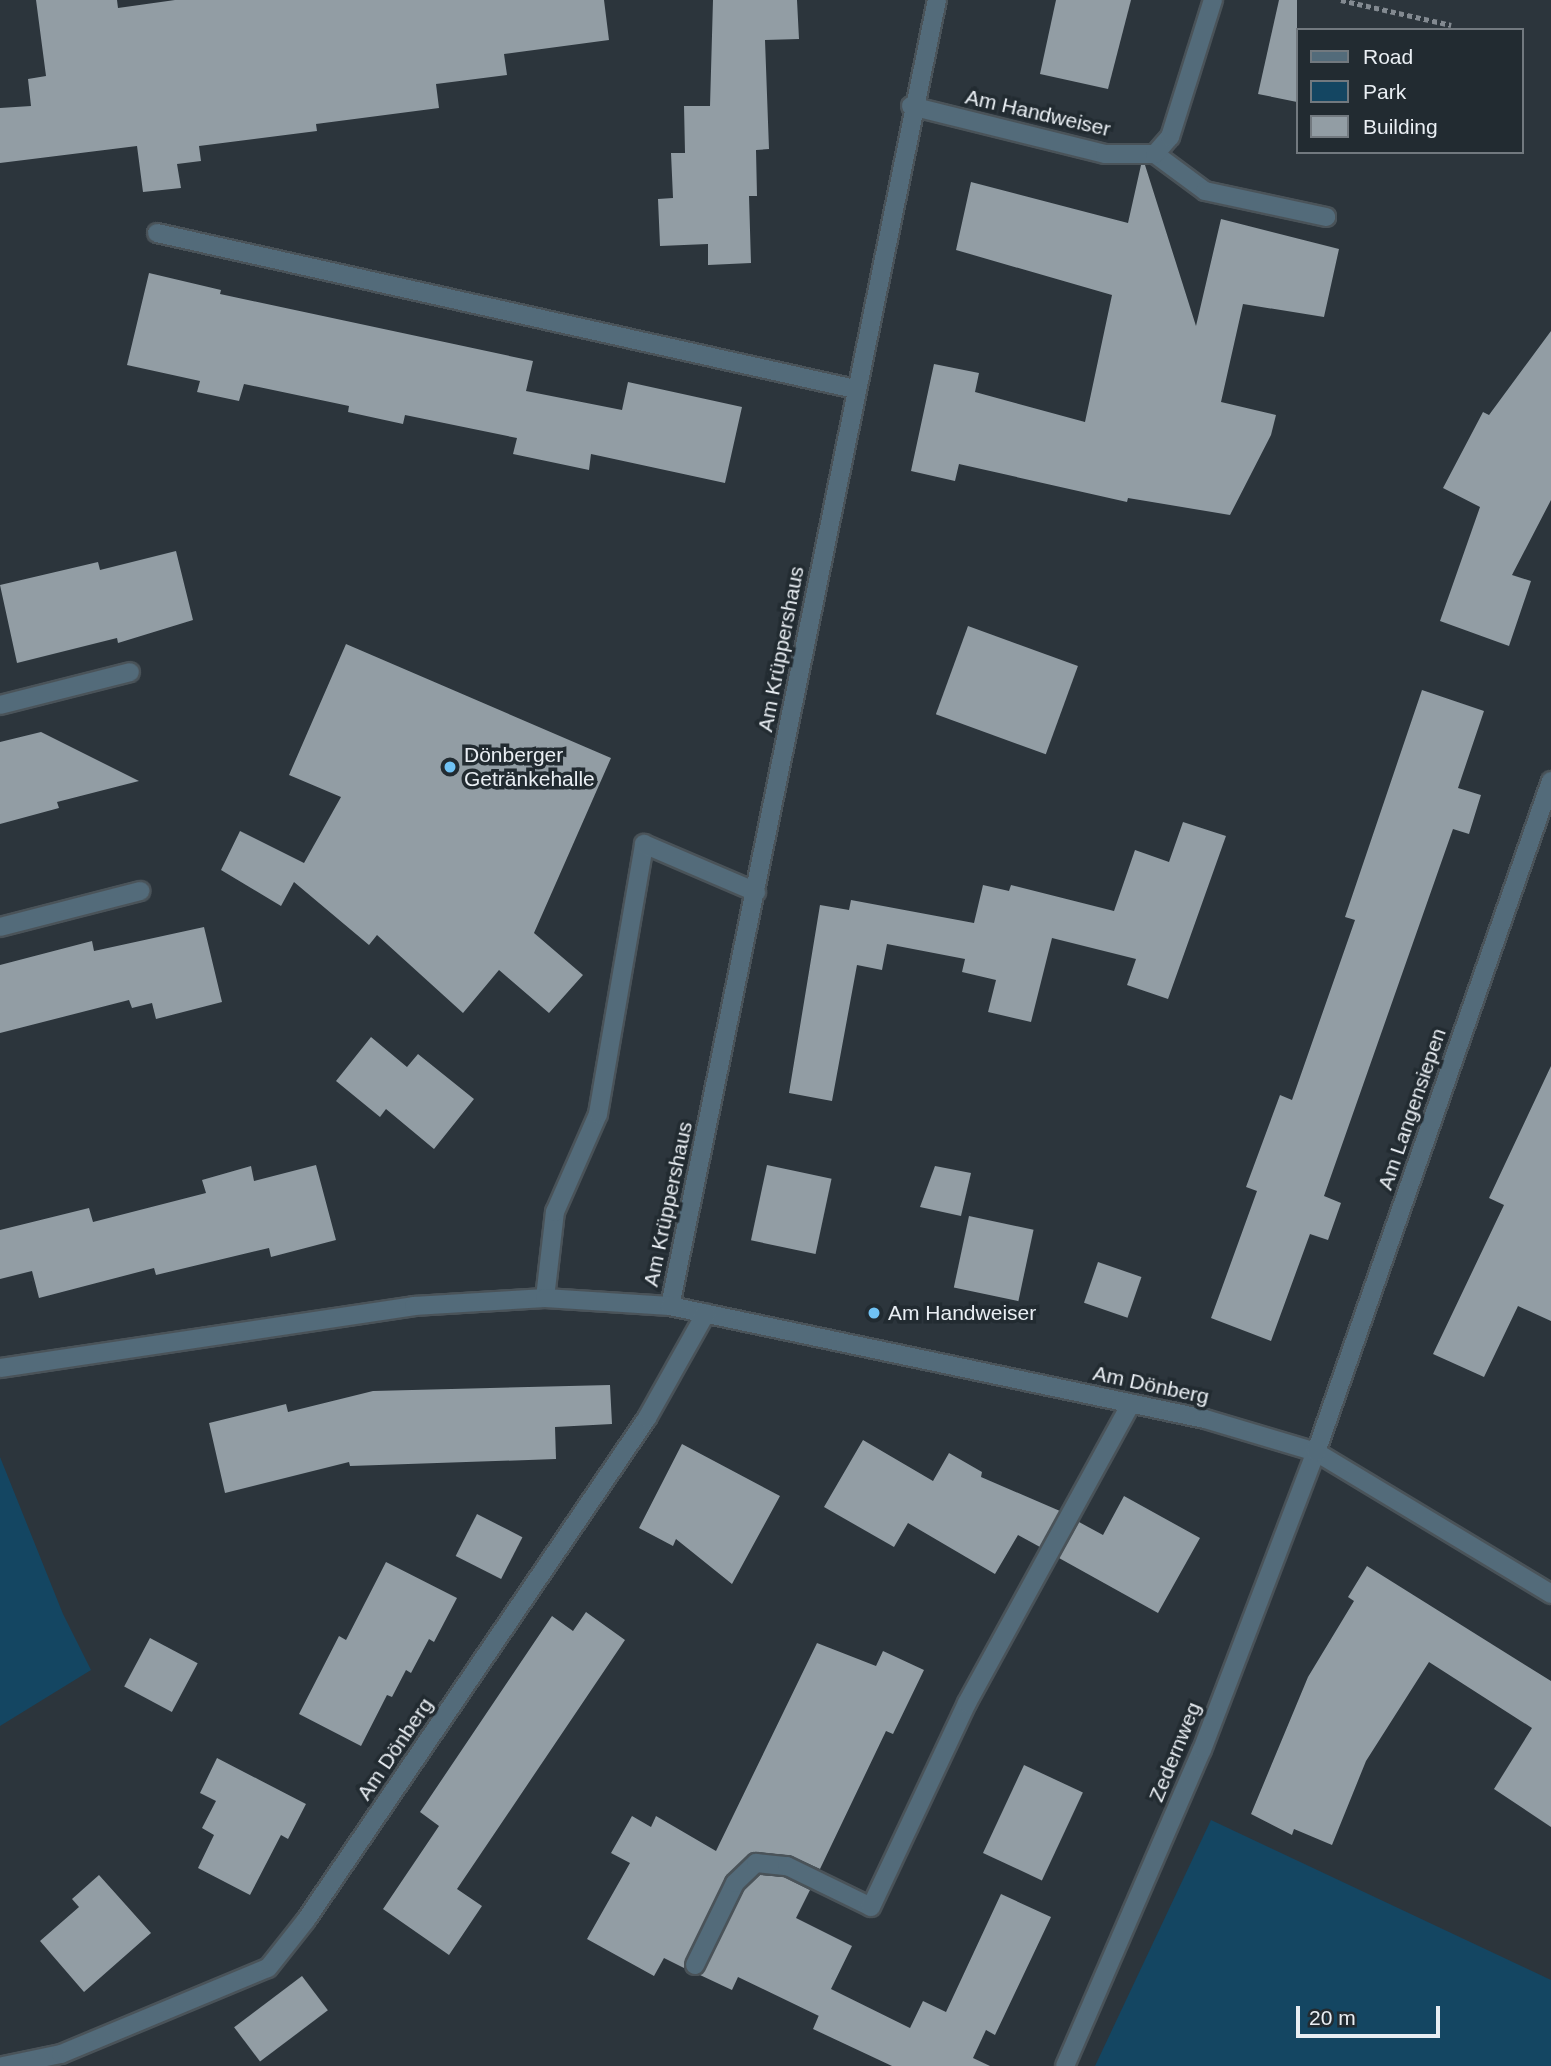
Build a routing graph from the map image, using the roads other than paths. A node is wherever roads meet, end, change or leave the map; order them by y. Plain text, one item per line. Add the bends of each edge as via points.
1 (937, 0) edge
2 (1213, 0) edge
3 (911, 106) junction
4 (1155, 154) junction
5 (1326, 217) dead end
6 (157, 233) dead end
7 (855, 389) junction
8 (130, 672) dead end
9 (0, 705) edge
10 (1551, 781) edge
11 (140, 891) dead end
12 (755, 892) junction
13 (0, 927) edge
14 (545, 1298) junction
15 (670, 1306) junction
16 (706, 1313) junction
17 (0, 1368) edge
18 (1131, 1404) junction
19 (1316, 1452) junction
20 (1551, 1594) edge
21 (695, 1965) dead end
22 (3, 2066) edge
23 (1065, 2066) edge

1 - 3 street, Am Krüppershaus
2 - 4 street via 1170,137
3 - 4 street, Am Handweiser via 1105,154
3 - 7 street, Am Krüppershaus
4 - 5 street via 1205,191
6 - 7 street
7 - 12 street, Am Krüppershaus
8 - 9 street
10 - 19 street, Am Langensiepen
11 - 13 street
12 - 14 street via 644,844 598,1114 555,1212
12 - 15 street, Am Krüppershaus
14 - 15 street, Am Dönberg
14 - 17 street, Am Dönberg via 414,1306
15 - 16 street, Am Dönberg
16 - 18 street, Am Dönberg
16 - 22 street, Am Dönberg via 647,1418 306,1920 268,1968 61,2054
18 - 19 street, Am Dönberg via 1205,1419
18 - 21 street via 967,1703 871,1907 788,1866 755,1863 734,1883
19 - 20 street, Am Dönberg
19 - 23 street, Zedernweg via 1202,1749

